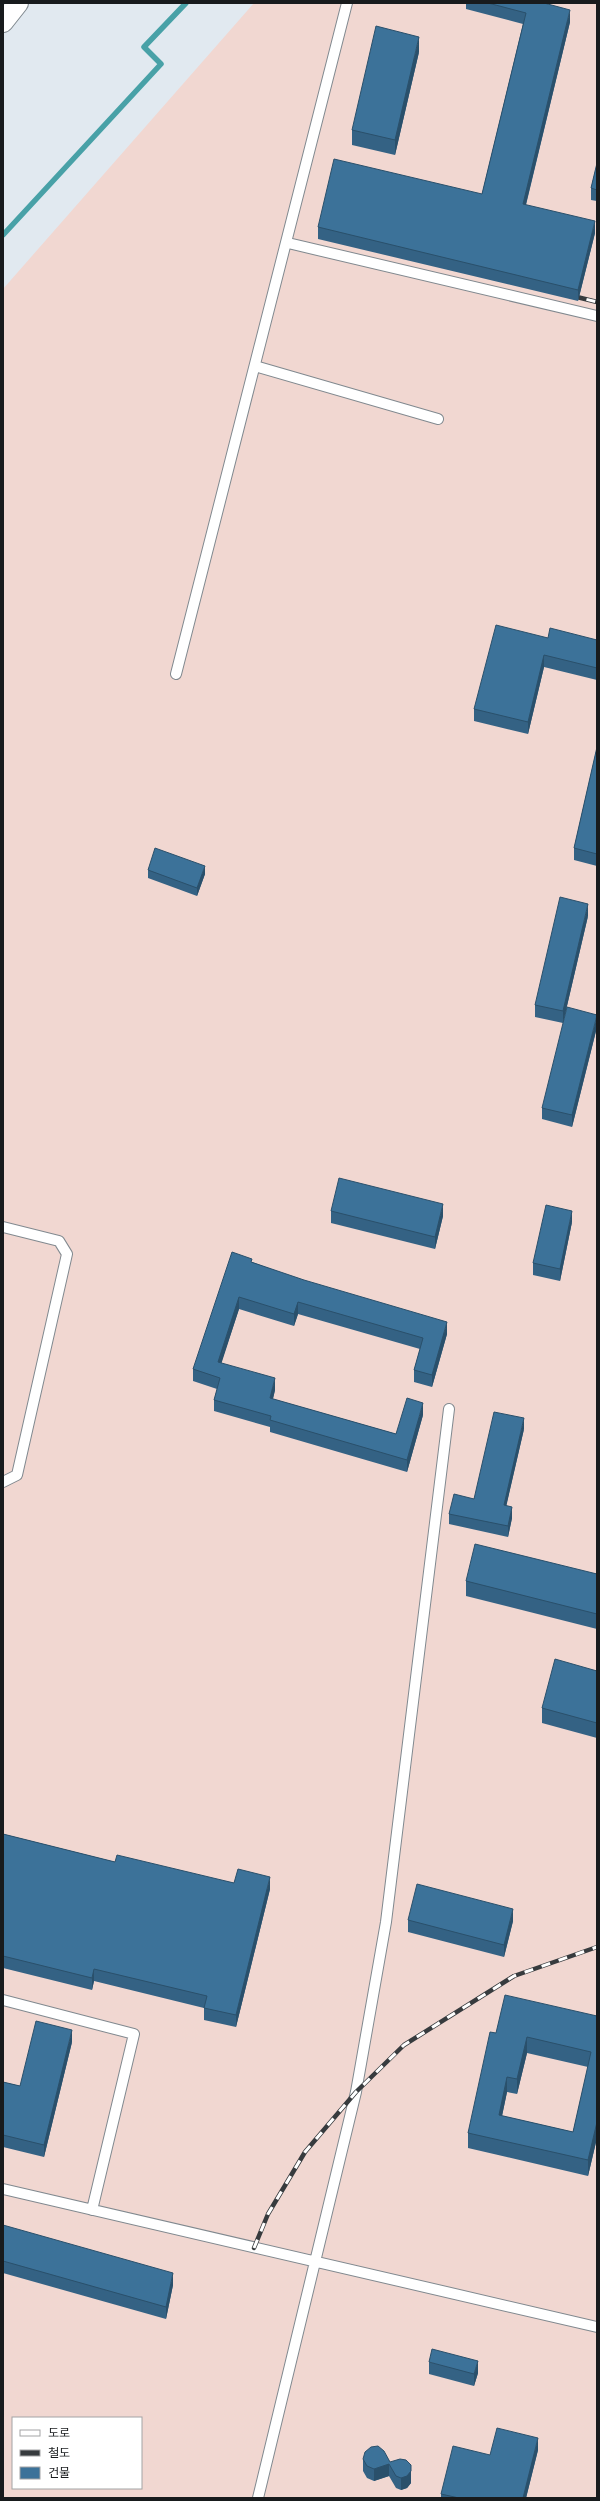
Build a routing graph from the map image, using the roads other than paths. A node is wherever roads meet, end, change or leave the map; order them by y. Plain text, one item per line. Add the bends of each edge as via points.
1 (18, 3) edge
2 (347, 3) edge
3 (3, 22) edge
4 (288, 243) junction
5 (597, 316) edge
6 (255, 366) junction
7 (438, 419) dead end
8 (176, 674) dead end
9 (3, 1227) edge
10 (449, 1409) dead end
11 (3, 1482) edge
12 (3, 2000) edge
13 (3, 2189) edge
14 (92, 2210) junction
15 (315, 2262) junction
16 (597, 2327) edge
17 (258, 2498) edge

1 - 3 street
2 - 4 lane
4 - 5 lane
4 - 6 lane
6 - 7 lane
6 - 8 lane
9 - 11 lane via 59,1241 67,1254 17,1475
10 - 15 lane via 386,1922 356,2092
12 - 14 lane via 134,2034
13 - 14 lane
14 - 15 lane
15 - 16 lane
15 - 17 lane

